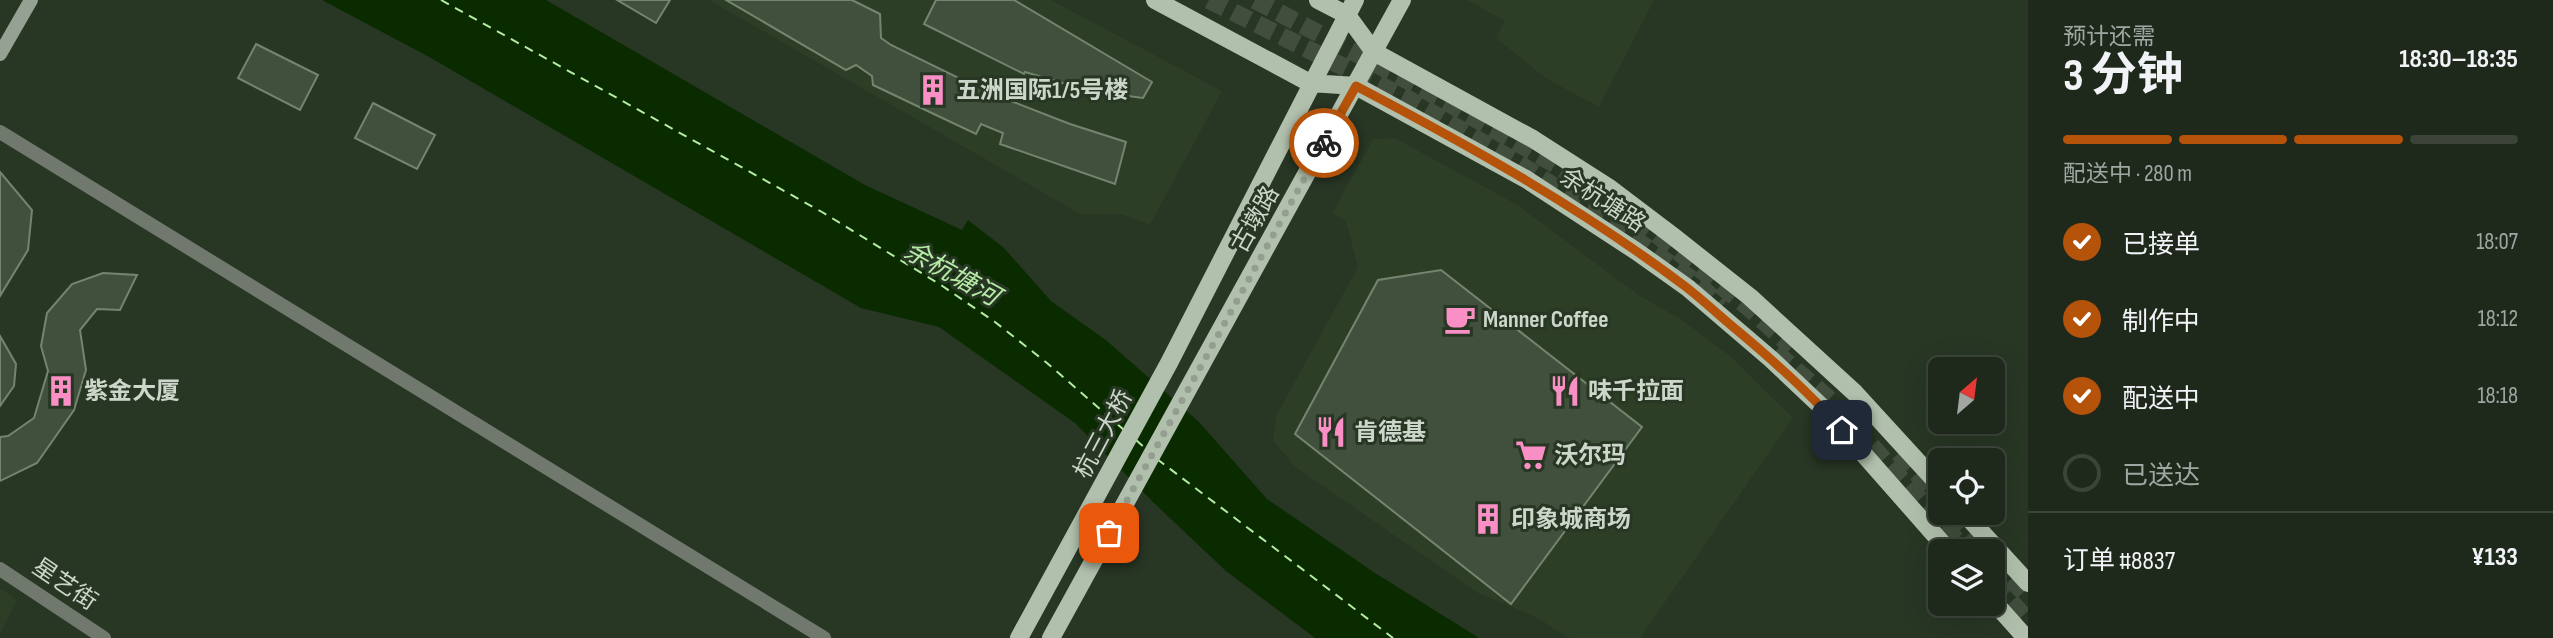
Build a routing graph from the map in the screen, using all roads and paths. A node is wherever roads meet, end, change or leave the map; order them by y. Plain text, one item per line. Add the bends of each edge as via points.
1 (31, 0) edge
2 (1155, 0) edge
3 (1318, 0) edge
4 (1402, 0) edge
5 (1351, 7) edge
6 (1374, 52) junction
7 (0, 54) edge
8 (1310, 83) junction
9 (1356, 86) junction
10 (0, 132) edge
11 (1169, 363) joint
12 (1928, 473) edge
13 (1975, 525) edge
14 (1939, 539) edge
15 (0, 569) edge
16 (2028, 583) edge
17 (2005, 614) edge
18 (104, 638) edge
19 (824, 638) edge
20 (1019, 638) edge
21 (1051, 638) edge
22 (2026, 638) edge

1 - 7 street
2 - 8 main road, 余杭塘路
3 - 5 main road, 余杭塘路
4 - 6 main road, 古墩路
5 - 6 main road, 余杭塘路
5 - 8 main road, 古墩路
6 - 9 main road, 古墩路
6 - 12 main road, 余杭塘路 via 1532,139 1608,187 1674,237 1750,297 1855,393
8 - 9 main road, 余杭塘路
8 - 11 main road, 古墩路
9 - 14 main road, 余杭塘路 via 1526,179 1688,288 1824,409
9 - 21 main road, 古墩路
10 - 19 street
11 - 20 main road, 杭三大桥
13 - 16 main road
15 - 18 street, 星艺街
17 - 22 main road

